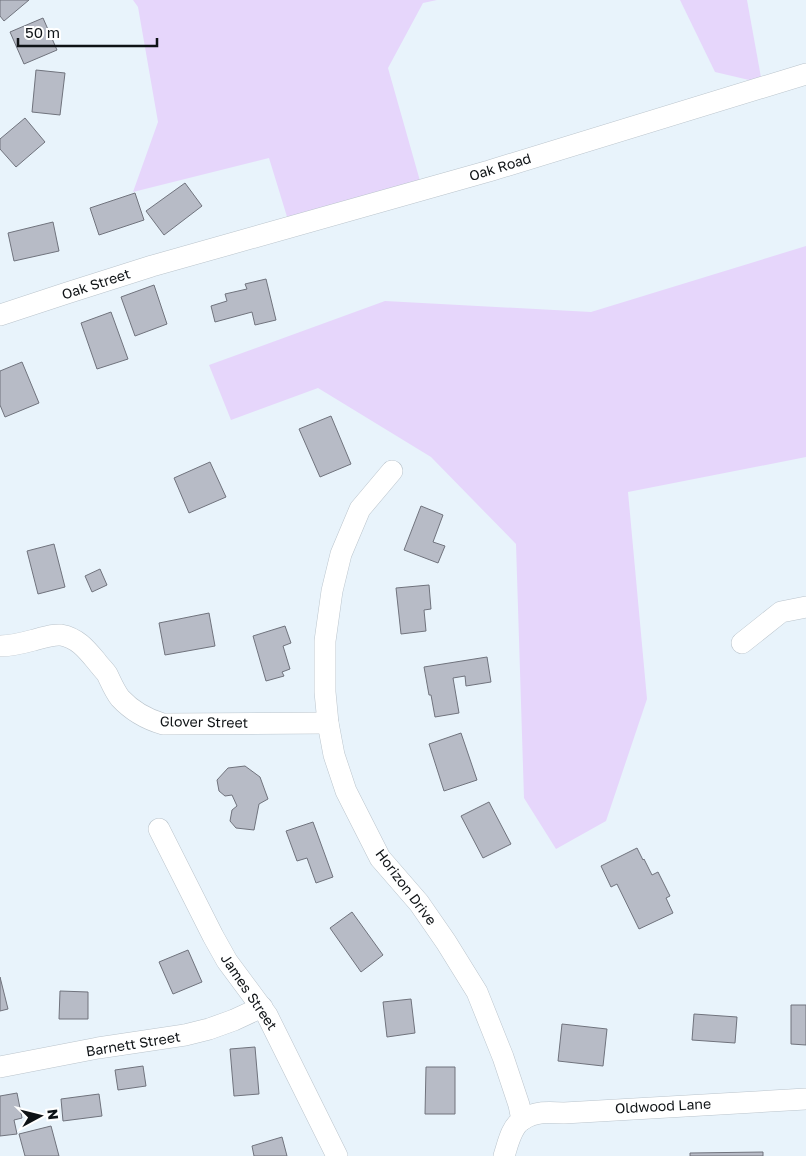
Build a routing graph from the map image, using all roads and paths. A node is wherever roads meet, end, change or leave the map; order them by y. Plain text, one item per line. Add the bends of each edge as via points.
1 (806, 74) edge
2 (192, 255) joint
3 (0, 315) edge
4 (392, 471) dead end
5 (806, 607) edge
6 (742, 644) dead end
7 (0, 646) edge
8 (328, 723) junction
9 (159, 829) dead end
10 (262, 1007) junction
11 (0, 1066) edge
12 (806, 1099) edge
13 (522, 1120) junction
14 (337, 1156) edge
15 (504, 1156) edge

1 - 2 street, Oak Road via 489,171
2 - 3 street, Oak Street
4 - 8 street, Horizon Drive via 360,508 341,554 332,591 326,641
5 - 6 street via 780,612
7 - 8 street, Glover Street via 48,636 73,639 84,645 129,707 162,724
8 - 13 street, Horizon Drive via 346,791 380,858 419,903 477,992 503,1057
9 - 10 street, James Street via 227,961
10 - 11 street, Barnett Street via 234,1020 185,1035
10 - 14 street, James Street
12 - 13 street, Oldwood Lane via 539,1112
13 - 15 street via 517,1123

